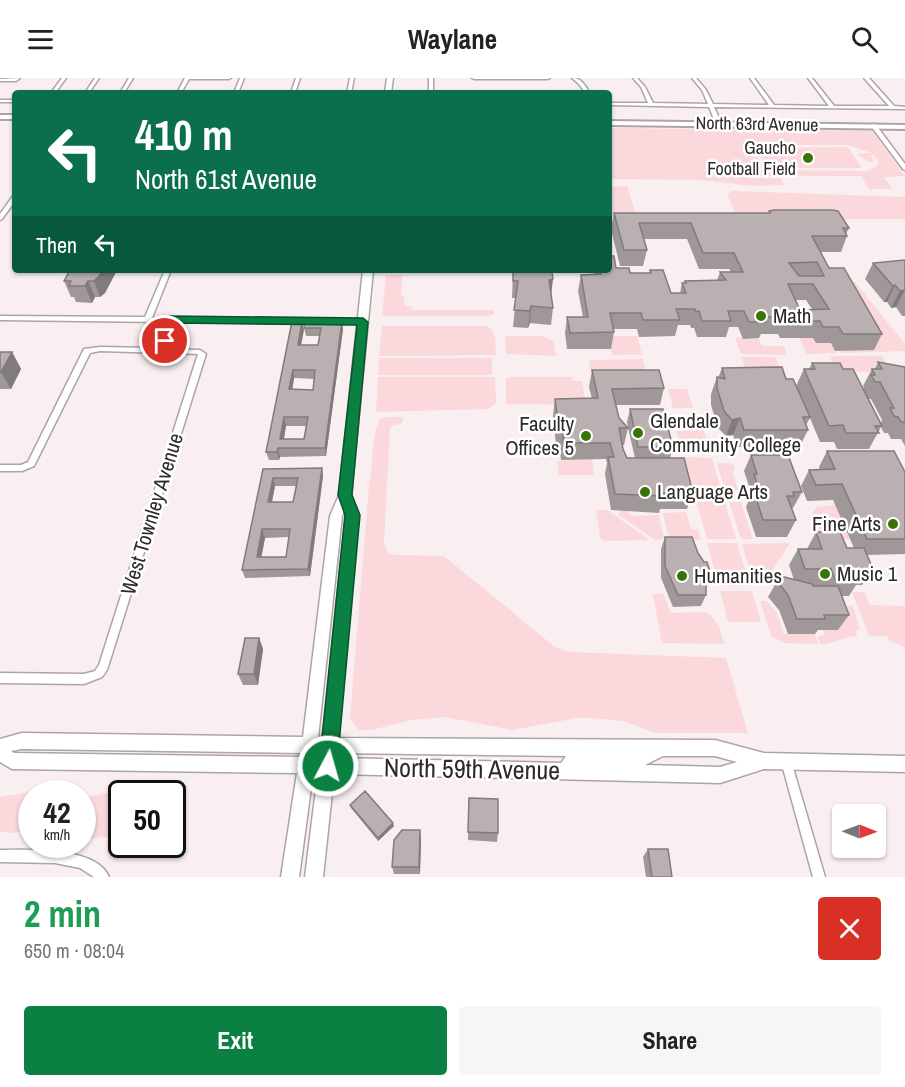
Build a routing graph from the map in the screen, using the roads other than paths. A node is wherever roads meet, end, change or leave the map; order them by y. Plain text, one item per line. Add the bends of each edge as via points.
1 (187, 78) edge
2 (229, 78) edge
3 (474, 78) edge
4 (494, 78) edge
5 (548, 78) edge
6 (574, 78) edge
7 (635, 78) edge
8 (694, 78) edge
9 (752, 78) edge
10 (810, 78) edge
11 (866, 78) edge
12 (17, 79) edge
13 (0, 80) edge
14 (586, 90) edge
15 (612, 105) edge
16 (651, 105) junction
17 (712, 105) junction
18 (772, 106) junction
19 (833, 107) junction
20 (893, 108) junction
21 (905, 108) edge
22 (612, 123) edge
23 (719, 124) junction
24 (873, 126) junction
25 (905, 127) edge
26 (905, 168) edge
27 (12, 200) edge
28 (0, 218) edge
29 (167, 273) edge
30 (368, 273) edge
31 (0, 318) edge
32 (148, 319) junction
33 (170, 320) junction
34 (363, 322) junction
35 (157, 349) junction
36 (0, 468) edge
37 (345, 495) junction
38 (0, 678) edge
39 (309, 744) junction
40 (330, 744) junction
41 (0, 747) edge
42 (661, 748) junction
43 (0, 753) edge
44 (764, 760) junction
45 (786, 761) junction
46 (905, 764) edge
47 (306, 765) junction
48 (328, 766) junction
49 (569, 772) junction
50 (0, 856) edge
51 (103, 877) edge
52 (290, 877) edge
53 (314, 877) edge
54 (819, 877) edge

1 - 2 street
3 - 4 street
4 - 5 street
6 - 14 street
7 - 16 street
8 - 17 street
9 - 18 street
10 - 19 street
11 - 20 street
12 - 13 street
15 - 16 street
16 - 17 street
17 - 18 street
17 - 23 street
18 - 19 street
19 - 20 street
20 - 21 street
22 - 23 street, North 63rd Avenue
23 - 24 street, North 63rd Avenue
24 - 25 street, North 63rd Avenue
24 - 26 street
27 - 28 street
29 - 32 street
30 - 34 main road
31 - 32 street
32 - 33 street
33 - 34 street
33 - 35 street via 165,341
34 - 37 main road
35 - 36 street via 87,351 31,464
35 - 38 street, West Townley Avenue via 202,354 104,668 84,679
37 - 39 main road via 336,516
37 - 40 main road via 352,515
39 - 40 main road, North 59th Avenue
39 - 41 main road, North 59th Avenue via 22,741
39 - 47 main road
40 - 42 main road, North 59th Avenue
40 - 48 main road
42 - 44 main road, North 59th Avenue via 716,748
42 - 49 main road via 639,760 572,760
43 - 47 main road, North 59th Avenue via 12,761
44 - 45 main road, North 59th Avenue
44 - 49 main road, North 59th Avenue via 720,775
45 - 46 main road, North 59th Avenue
45 - 54 street
47 - 48 main road, North 59th Avenue
47 - 52 main road
48 - 49 main road, North 59th Avenue
48 - 53 main road
50 - 51 street via 67,858 96,869

